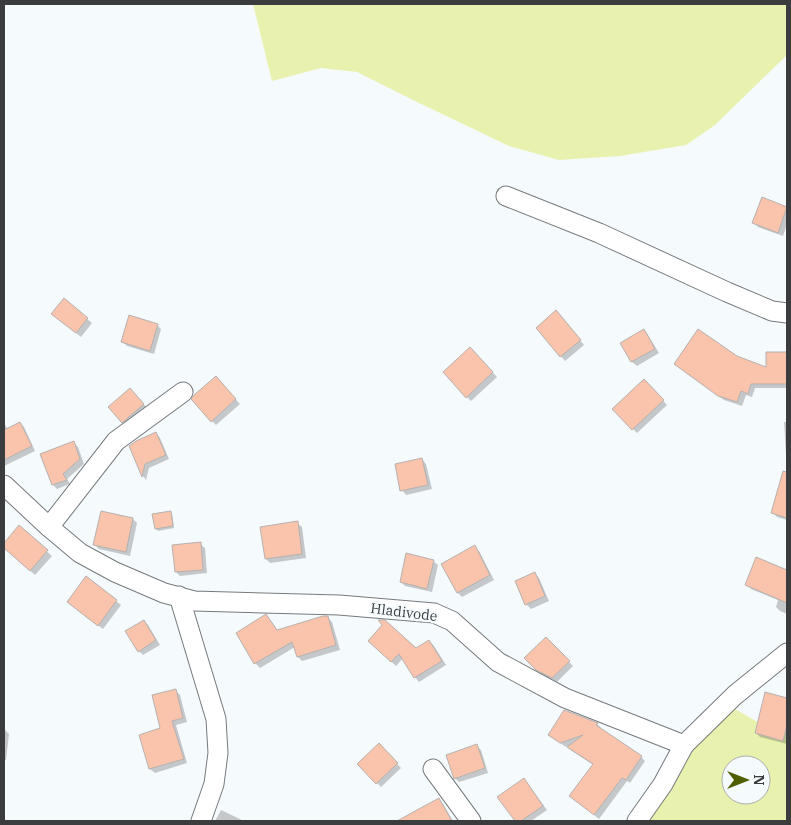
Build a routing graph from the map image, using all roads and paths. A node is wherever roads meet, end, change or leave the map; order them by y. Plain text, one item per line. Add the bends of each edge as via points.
1 (506, 196) dead end
2 (787, 313) edge
3 (183, 392) dead end
4 (4, 485) edge
5 (50, 527) junction
6 (179, 596) junction
7 (787, 653) edge
8 (684, 745) junction
9 (432, 769) dead end
10 (201, 821) edge
11 (471, 821) edge
12 (637, 821) edge

1 - 2 street via 599,233 772,311
3 - 5 street via 116,441
4 - 5 street, Hladivode
5 - 6 street, Hladivode via 80,553 115,572
6 - 8 street, Hladivode via 194,601 339,605 434,613 452,621 498,662 523,676 565,698
6 - 10 street via 216,719 218,754 214,784
7 - 8 street via 735,695
8 - 12 street via 663,784
9 - 11 street

